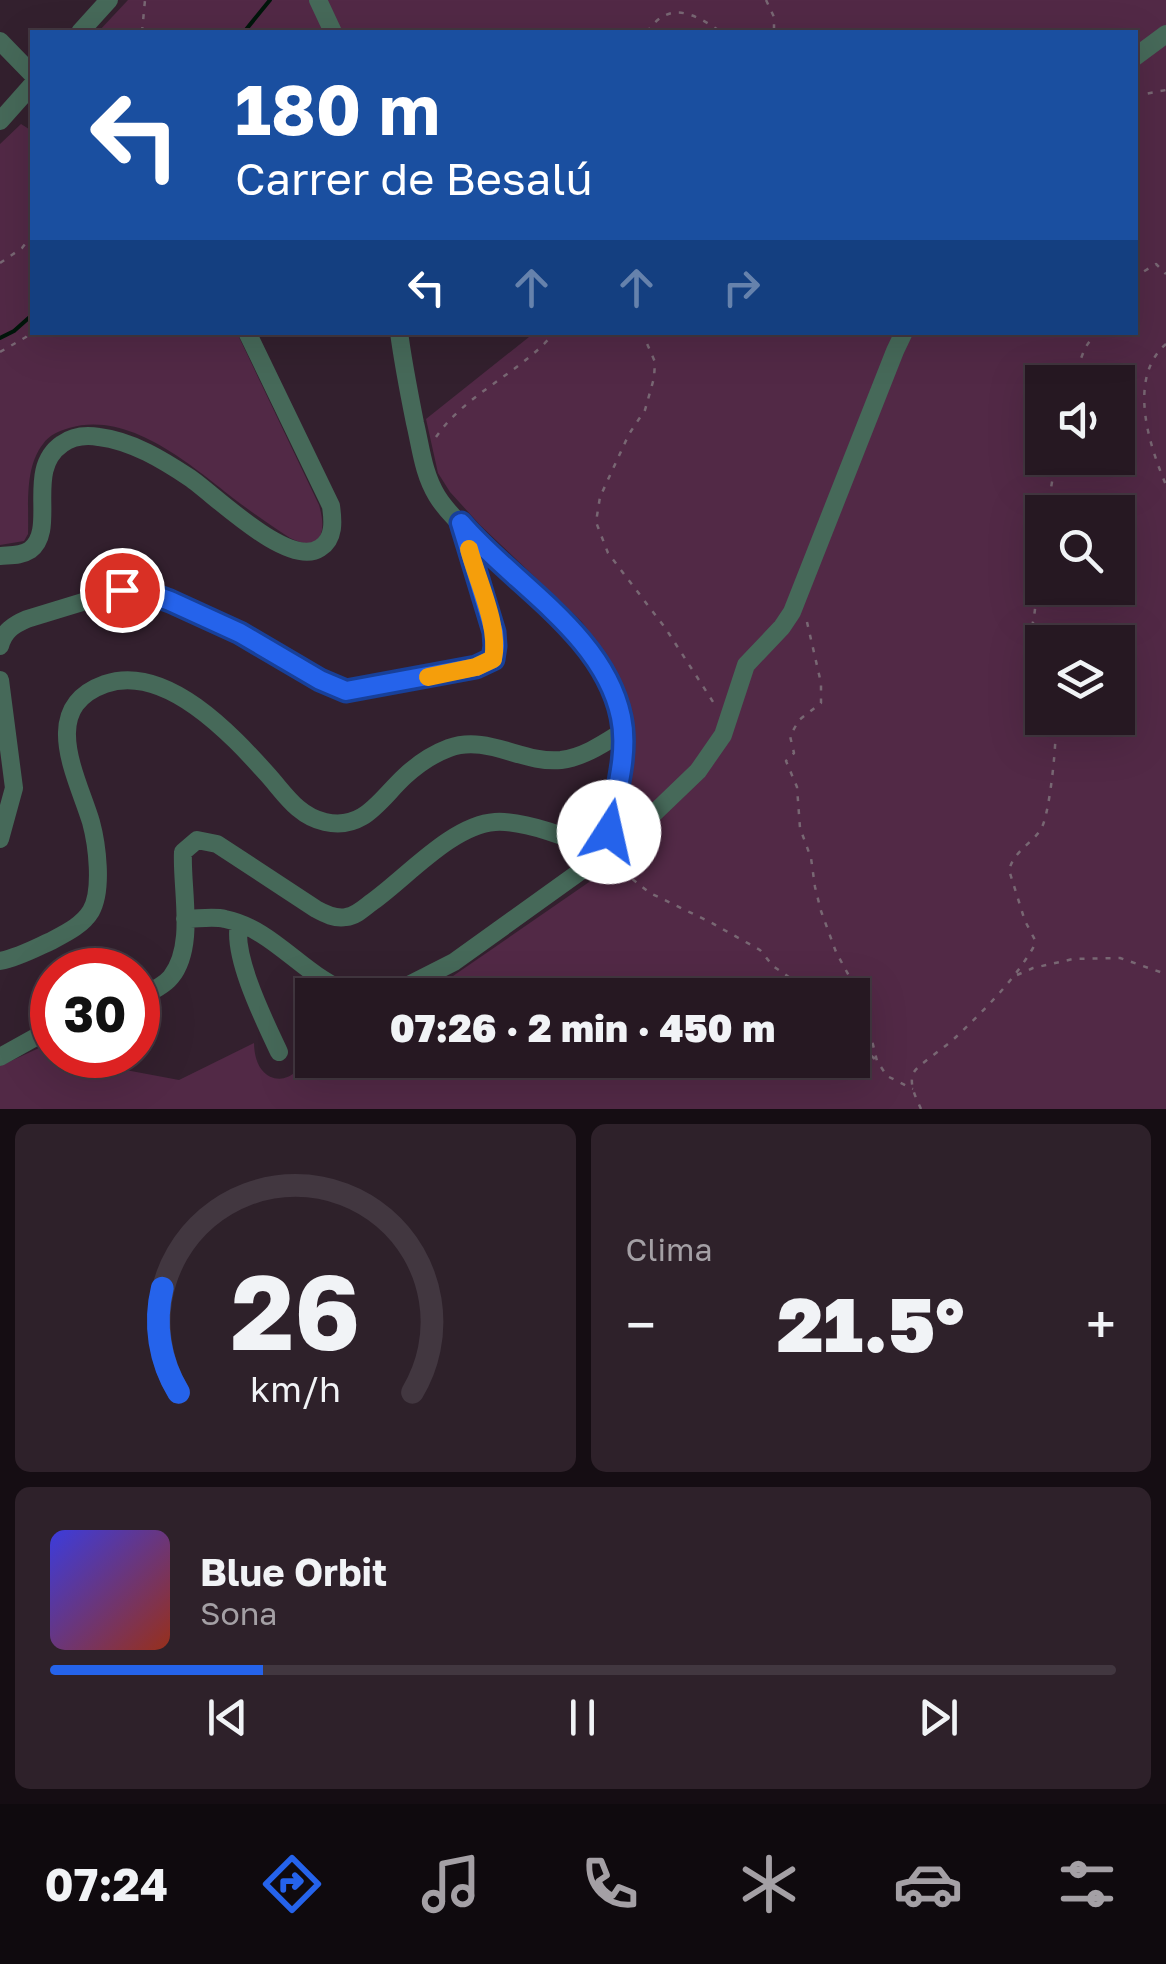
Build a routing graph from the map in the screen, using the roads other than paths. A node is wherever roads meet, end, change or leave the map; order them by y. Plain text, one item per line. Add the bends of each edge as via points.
1 (109, 0) edge
2 (318, 0) edge
3 (82, 30) edge
4 (332, 30) edge
5 (1166, 34) edge
6 (0, 41) edge
7 (1138, 55) edge
8 (30, 72) edge
9 (30, 87) edge
10 (0, 120) edge
11 (249, 335) edge
12 (400, 335) edge
13 (902, 335) edge
14 (461, 523) junction
15 (0, 556) edge
16 (0, 646) edge
17 (0, 680) edge
18 (622, 732) junction
19 (0, 839) edge
20 (600, 852) junction
21 (185, 919) junction
22 (239, 924) junction
23 (0, 961) edge
24 (320, 978) edge
25 (422, 978) edge
26 (160, 985) edge
27 (30, 1040) edge
28 (280, 1052) dead end
29 (0, 1057) edge

1 - 3 street
2 - 4 street
5 - 7 street
6 - 8 street
9 - 10 street
11 - 15 street via 330,506 331,532 319,550 280,546 161,460 95,436 67,440 50,455 36,543
12 - 14 street via 422,459 439,500
13 - 20 street via 796,604 746,665 712,753 622,844
14 - 16 street via 494,632 493,659 476,667 346,691 240,633 137,589 27,618 6,632
14 - 18 street via 581,642 609,685
17 - 19 street via 14,788
18 - 20 street via 622,762
18 - 23 street via 582,756 558,760 454,746 415,767 367,816 327,823 302,812 243,747 188,701 141,681 107,684 90,691 67,724 68,758 94,834 97,896 71,930
20 - 21 street via 543,830 492,822 457,835 384,894 342,918 316,909 217,844 197,840 183,852
20 - 25 street via 454,962
21 - 22 street
21 - 26 street via 173,974
22 - 24 street
22 - 28 street via 239,949
27 - 29 street

